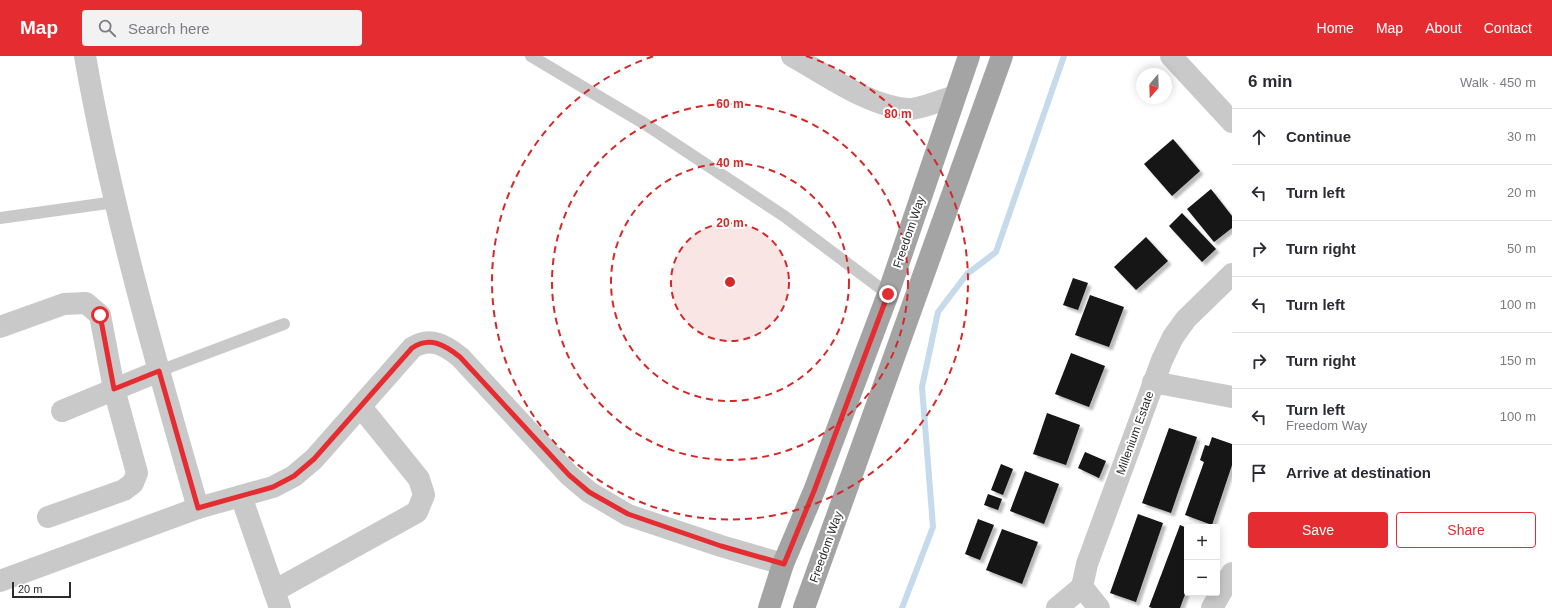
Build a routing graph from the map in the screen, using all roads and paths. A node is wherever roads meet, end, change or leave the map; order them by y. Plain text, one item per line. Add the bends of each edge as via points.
1 (85, 56) edge
2 (531, 56) edge
3 (969, 56) edge
4 (1002, 56) edge
5 (1171, 56) edge
6 (794, 57) edge
7 (955, 96) junction
8 (1232, 122) edge
9 (115, 202) junction
10 (0, 218) edge
11 (1232, 274) edge
12 (888, 294) junction
13 (284, 324) dead end
14 (0, 327) edge
15 (159, 371) junction
16 (1153, 382) junction
17 (114, 389) junction
18 (1232, 397) edge
19 (361, 407) junction
20 (62, 411) dead end
21 (241, 496) junction
22 (198, 508) junction
23 (48, 517) dead end
24 (784, 564) junction
25 (1232, 573) edge
26 (0, 581) edge
27 (1082, 587) junction
28 (277, 599) edge
29 (769, 608) edge
30 (804, 608) edge
31 (1057, 608) edge
32 (1098, 608) edge
33 (1212, 608) edge

1 - 9 street
2 - 12 lane via 645,124 778,212
3 - 7 main road, Freedom Way
4 - 30 main road, Freedom Way
5 - 8 street
6 - 7 street via 856,92 889,106 909,110
7 - 12 main road, Freedom Way
9 - 10 lane
9 - 15 street
11 - 16 street, Millenium Estate via 1186,319 1173,337
12 - 24 main road, Freedom Way
13 - 15 lane
14 - 17 street via 64,304 86,303 100,315
15 - 17 street
15 - 22 street
16 - 18 street
16 - 27 street, Millenium Estate via 1087,564
17 - 20 street
17 - 23 street via 137,473 133,483 124,490
19 - 21 street via 314,459 294,476 273,487
19 - 24 street via 419,343 428,341 447,346 569,475 589,492 628,514 721,546
19 - 28 street via 419,479 424,495 417,512
21 - 22 street
21 - 28 street
22 - 26 street
24 - 29 main road, Freedom Way
25 - 33 street
27 - 31 street
27 - 32 street

